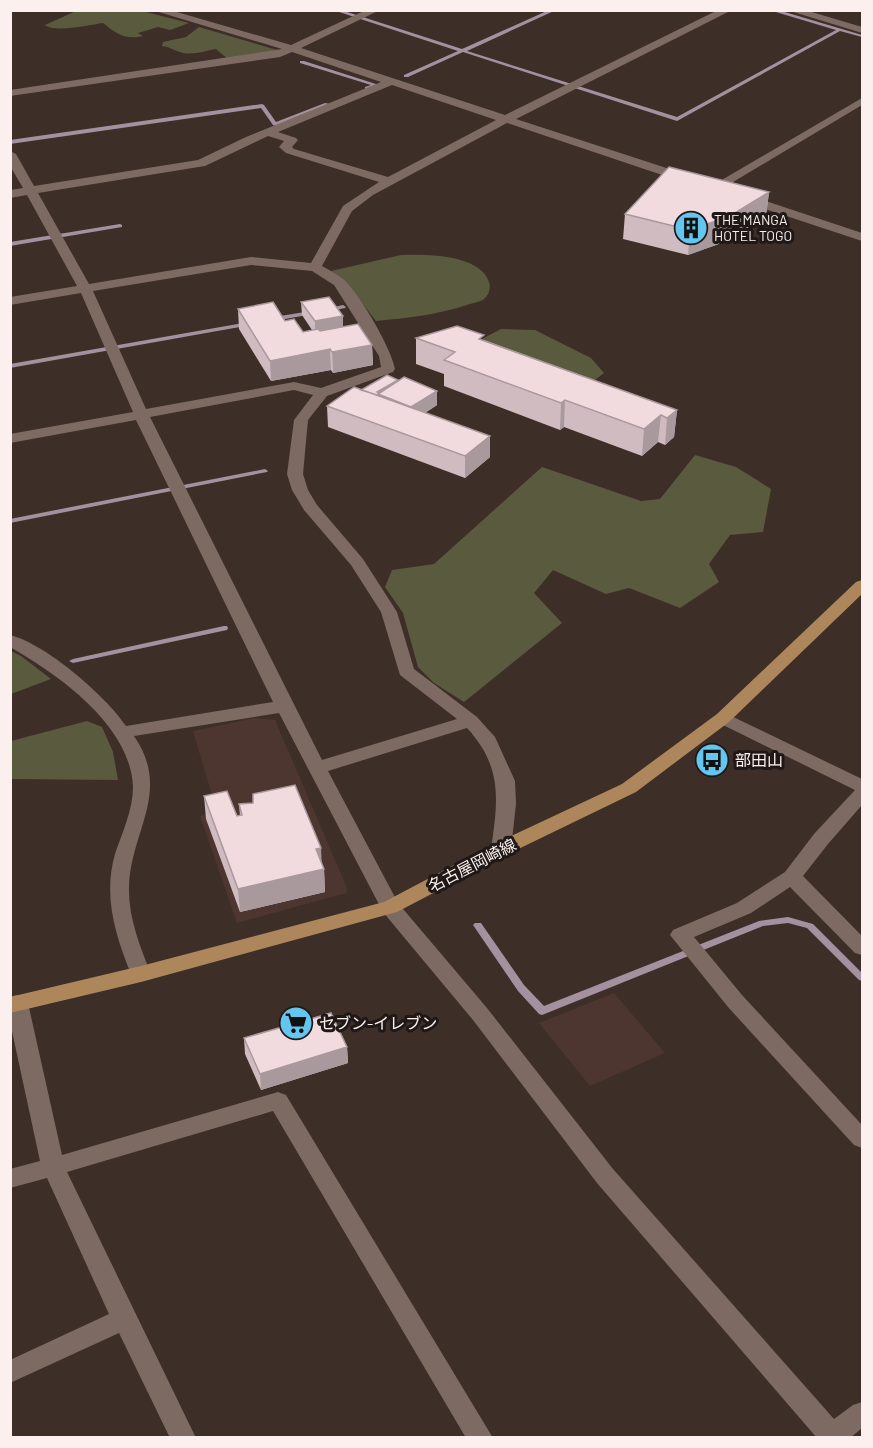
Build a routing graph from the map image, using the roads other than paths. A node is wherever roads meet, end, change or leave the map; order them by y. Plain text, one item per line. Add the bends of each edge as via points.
1 (157, 10) edge
2 (375, 10) edge
3 (727, 10) edge
4 (792, 10) edge
5 (862, 30) edge
6 (290, 48) junction
7 (393, 81) junction
8 (10, 93) edge
9 (862, 101) edge
10 (506, 120) junction
11 (268, 132) junction
12 (10, 154) edge
13 (389, 181) junction
14 (714, 188) junction
15 (30, 191) junction
16 (10, 194) edge
17 (862, 237) edge
18 (315, 267) junction
19 (85, 288) junction
20 (10, 301) edge
21 (322, 393) junction
22 (141, 414) junction
23 (10, 439) edge
24 (862, 585) edge
25 (10, 640) edge
26 (284, 705) junction
27 (723, 718) junction
28 (471, 721) junction
29 (124, 732) junction
30 (316, 768) junction
31 (862, 786) edge
32 (862, 794) edge
33 (501, 849) junction
34 (792, 877) junction
35 (390, 908) junction
36 (862, 948) edge
37 (141, 974) junction
38 (14, 1004) edge
39 (862, 1139) edge
40 (53, 1167) junction
41 (10, 1179) edge
42 (124, 1319) junction
43 (10, 1372) edge
44 (862, 1413) edge
45 (183, 1437) edge
46 (480, 1437) edge
47 (832, 1437) edge

1 - 6 street
2 - 6 street
3 - 10 street
4 - 5 street
6 - 7 street
6 - 8 street via 254,59
7 - 10 street
7 - 11 street
9 - 14 street
10 - 13 street
10 - 14 street
11 - 13 street via 292,140 285,147 290,151
11 - 15 street via 201,163
12 - 15 street
13 - 18 street via 347,209
14 - 17 street
15 - 16 street
15 - 19 street
18 - 19 street via 251,261
18 - 21 street via 339,282 352,299 386,356 388,369
19 - 20 street
19 - 22 street
21 - 22 street via 294,386
21 - 28 street via 301,420 295,474 300,490 357,562 389,612 406,671
22 - 23 street
22 - 26 street
24 - 27 main road, 名古屋岡崎線
25 - 29 street via 33,651 86,690
26 - 29 street
26 - 30 street
27 - 31 street
27 - 33 main road, 名古屋岡崎線 via 629,788
28 - 30 street
28 - 33 street via 486,737 506,780
29 - 37 street via 136,756 142,786 117,896 126,938
30 - 35 street
32 - 34 street
33 - 35 main road, 名古屋岡崎線
34 - 36 street
34 - 39 street via 744,908 680,935
35 - 37 main road, 名古屋岡崎線
35 - 47 street via 480,1014 605,1176
37 - 38 main road, 名古屋岡崎線
38 - 40 street
40 - 41 street
40 - 42 street
40 - 46 street via 278,1101
42 - 43 street
42 - 45 street
44 - 47 street

